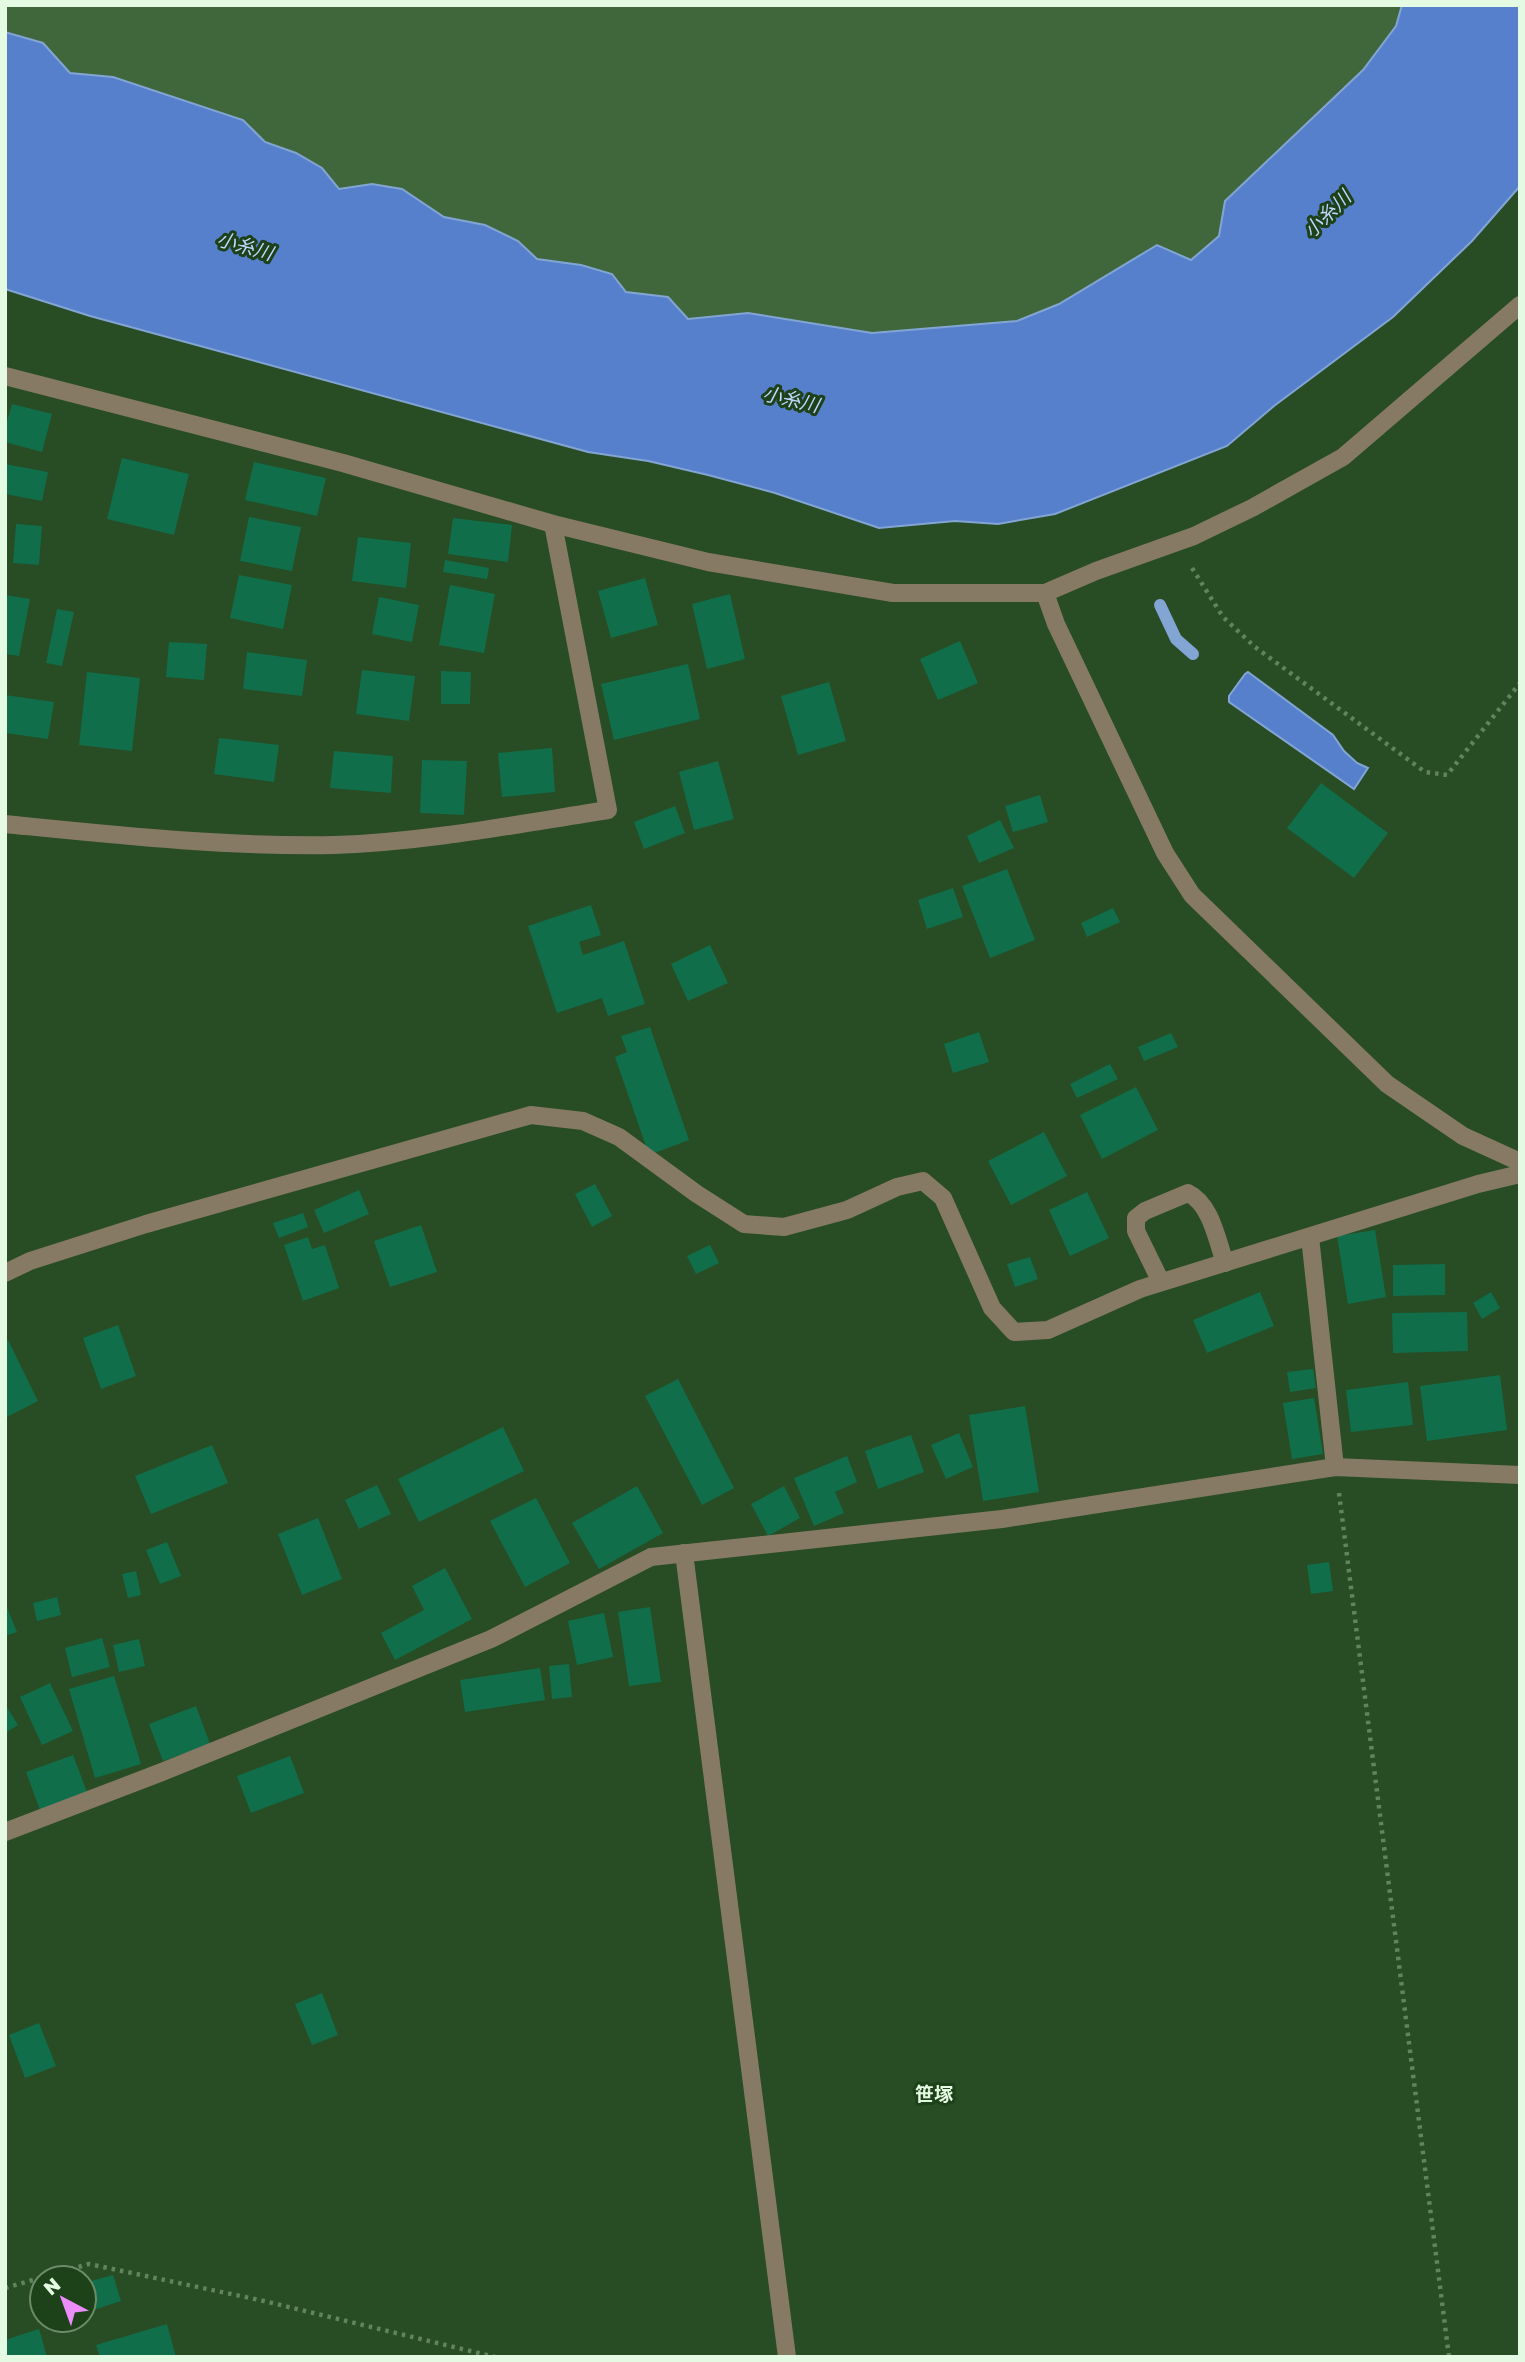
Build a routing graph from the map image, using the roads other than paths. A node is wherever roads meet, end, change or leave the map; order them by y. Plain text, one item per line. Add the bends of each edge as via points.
1 (1520, 305) edge
2 (5, 376) edge
3 (553, 524) junction
4 (1045, 593) junction
5 (5, 824) edge
6 (1520, 1162) edge
7 (1520, 1174) edge
8 (1310, 1237) junction
9 (1225, 1263) junction
10 (5, 1272) edge
11 (1161, 1282) junction
12 (1335, 1467) junction
13 (1520, 1475) edge
14 (684, 1553) junction
15 (5, 1832) edge
16 (787, 2357) edge

1 - 4 street via 1343,457 1252,508 1180,541
2 - 3 street via 343,463
3 - 4 street via 708,562 893,593
3 - 5 street via 608,810 461,833 335,845 186,842
4 - 6 street via 1165,853 1192,895 1387,1084 1462,1136
7 - 8 street
8 - 9 street
8 - 12 street
9 - 11 street
9 - 11 street via 1209,1217 1188,1193 1136,1218 1136,1231
10 - 11 street via 146,1224 531,1115 583,1121 618,1137 744,1224 784,1227 847,1210 897,1187 923,1181 943,1198 992,1308 1014,1332 1048,1330
12 - 13 street
12 - 14 street via 1002,1518
14 - 15 street via 651,1557 491,1639
14 - 16 street

